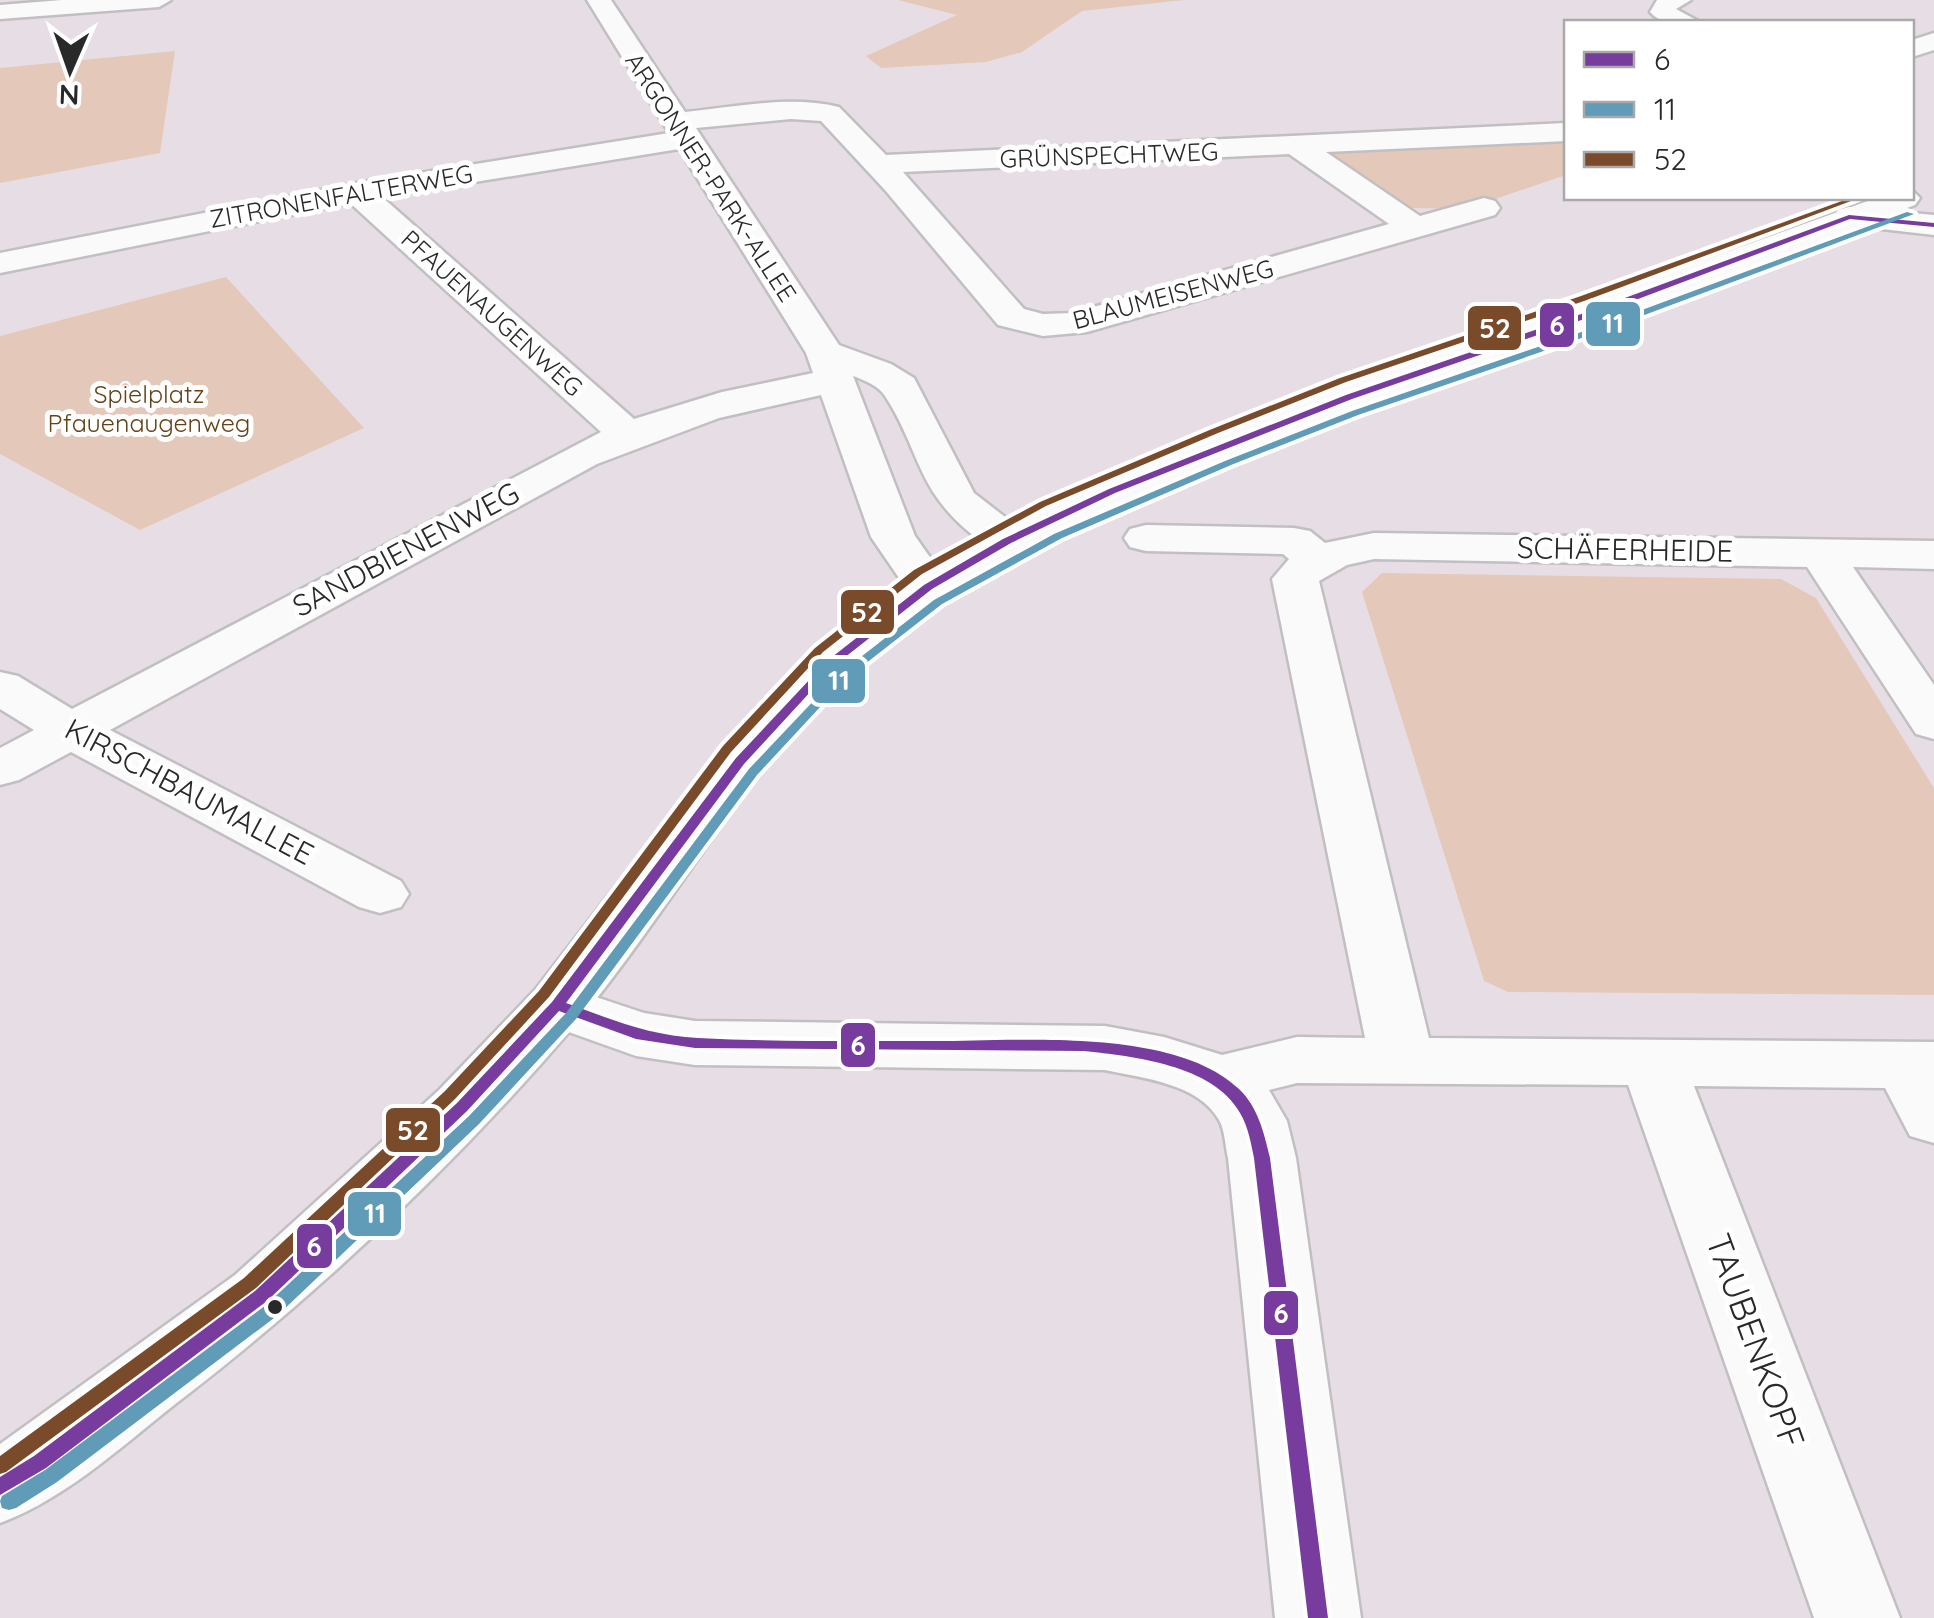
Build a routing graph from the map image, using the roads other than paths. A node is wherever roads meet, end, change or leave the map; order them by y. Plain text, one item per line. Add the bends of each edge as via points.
1 (158, 0) edge
2 (599, 0) edge
3 (1679, 0) edge
4 (0, 12) edge
5 (1683, 20) edge
6 (679, 131) junction
7 (1564, 132) edge
8 (1298, 148) junction
9 (879, 164) junction
10 (357, 192) junction
11 (1898, 200) edge
12 (1484, 208) dead end
13 (1849, 217) junction
14 (1934, 225) edge
15 (1414, 226) junction
16 (0, 263) edge
17 (828, 367) junction
18 (627, 434) junction
19 (1146, 538) dead end
20 (1006, 541) junction
21 (1821, 552) junction
22 (1934, 554) edge
23 (1318, 559) junction
24 (928, 587) junction
25 (0, 687) edge
26 (1934, 723) edge
27 (72, 731) junction
28 (0, 769) edge
29 (380, 894) dead end
30 (557, 1005) junction
31 (1402, 1059) junction
32 (1653, 1064) junction
33 (1217, 1080) junction
34 (1925, 1084) edge
35 (0, 1487) edge
36 (1318, 1618) edge
37 (1857, 1618) edge

1 - 4 street
2 - 6 street, ARGONNER-PARK-ALLEE
3 - 5 street via 1662,12
6 - 9 street via 791,110 820,111 838,120
6 - 10 street, ZITRONENFALTERWEG
6 - 17 street, ARGONNER-PARK-ALLEE
7 - 8 street, GRÜNSPECHTWEG
8 - 9 street, GRÜNSPECHTWEG
8 - 15 street
9 - 15 street, BLAUMEISENWEG via 1023,323 1074,324
10 - 16 street, ZITRONENFALTERWEG
10 - 18 street, PFAUENAUGENWEG
11 - 13 street
12 - 15 street, BLAUMEISENWEG
13 - 14 street
13 - 20 street via 1350,397 1112,491
17 - 18 street, SANDBIENENWEG
17 - 20 street via 877,372 900,386 946,483
17 - 24 street, ARGONNER-PARK-ALLEE via 893,538
18 - 27 street, SANDBIENENWEG
19 - 23 street via 1294,541
20 - 24 street
21 - 22 street, SCHÄFERHEIDE
21 - 23 street, SCHÄFERHEIDE via 1374,546
21 - 26 street
23 - 31 street via 1295,579
24 - 30 street via 832,663 740,761
25 - 27 street, KIRSCHBAUMALLEE
27 - 28 street, SANDBIENENWEG
27 - 29 street, KIRSCHBAUMALLEE
30 - 33 street via 636,1034 695,1043 1105,1048 1169,1061
30 - 35 street via 462,1107 261,1296
31 - 32 street
31 - 33 street via 1298,1060
32 - 34 street
32 - 37 street, TAUBENKOPF
33 - 36 street via 1250,1112 1262,1158

